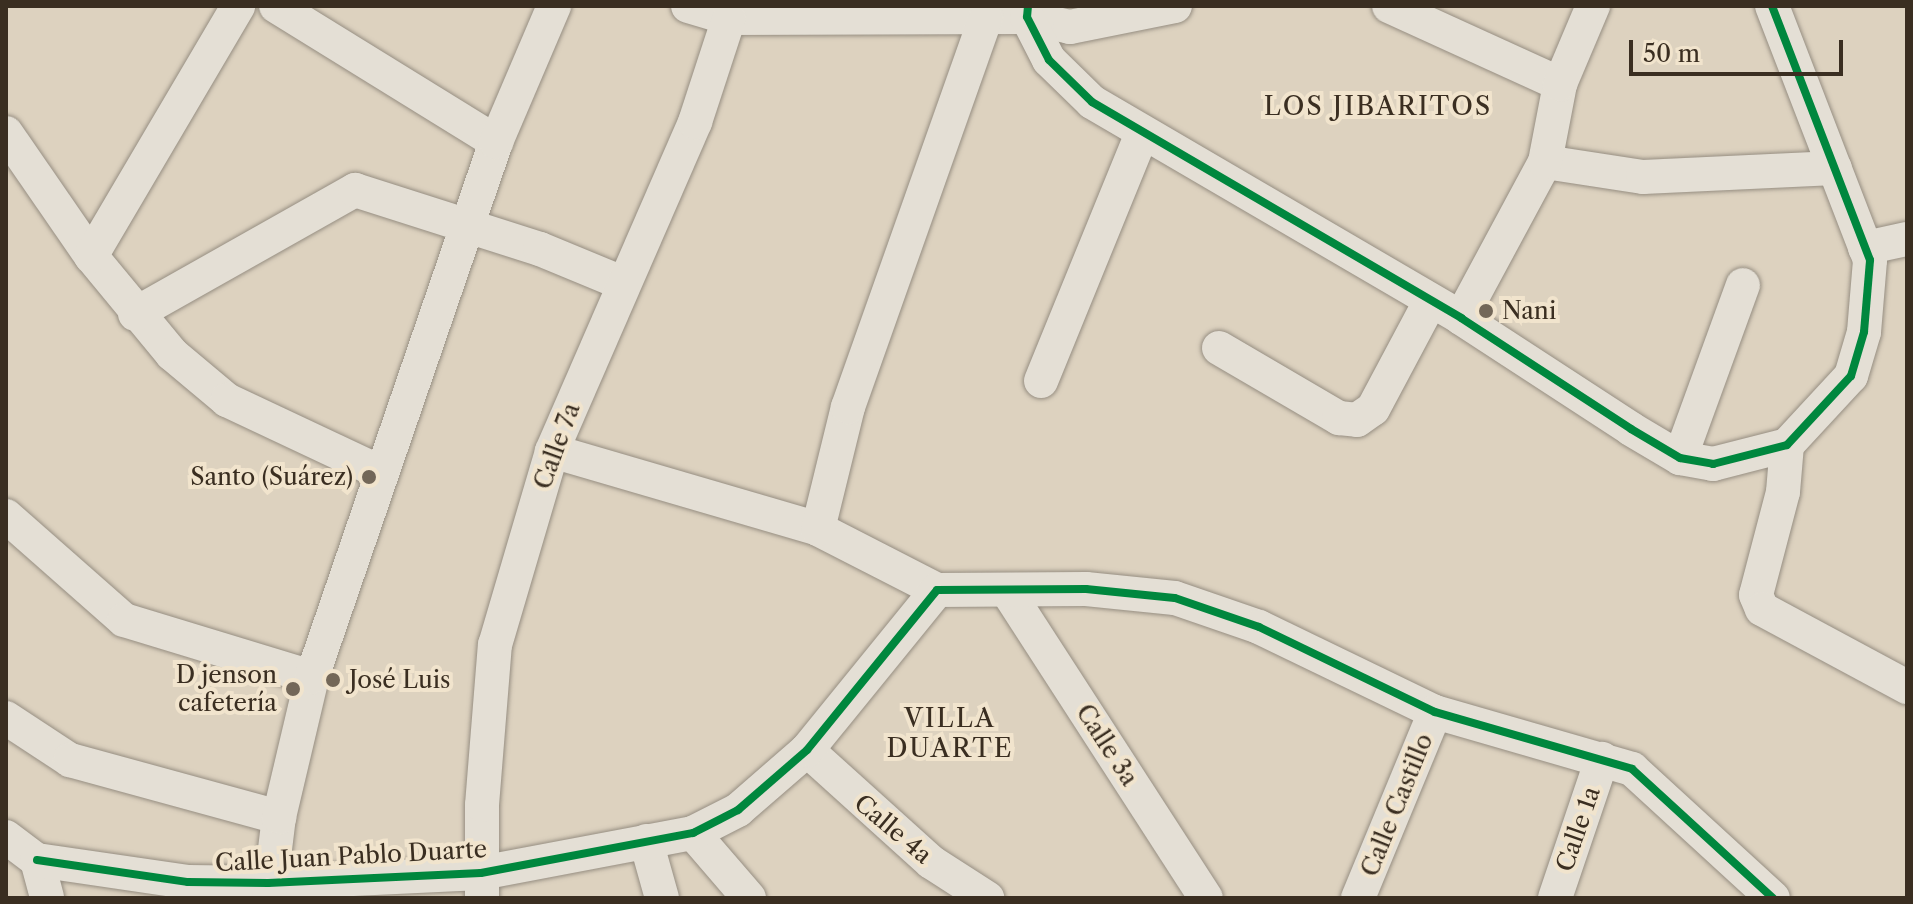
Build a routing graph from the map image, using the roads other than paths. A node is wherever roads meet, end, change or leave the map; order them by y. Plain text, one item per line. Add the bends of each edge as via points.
1 (238, 6) edge
2 (276, 6) edge
3 (554, 6) edge
4 (688, 6) edge
5 (1175, 6) edge
6 (1389, 6) edge
7 (1593, 6) edge
8 (1772, 6) edge
9 (1027, 12) edge
10 (729, 18) junction
11 (986, 18) junction
12 (1560, 84) junction
13 (6, 133) edge
14 (1142, 134) junction
15 (496, 142) junction
16 (1545, 162) junction
17 (1835, 168) junction
18 (465, 229) junction
19 (1907, 239) edge
20 (1865, 248) junction
21 (91, 256) junction
22 (622, 283) junction
23 (1743, 285) dead end
24 (1431, 300) junction
25 (135, 314) junction
26 (1461, 318) junction
27 (1219, 348) dead end
28 (1041, 381) dead end
29 (1787, 445) junction
30 (552, 451) junction
31 (1680, 458) junction
32 (382, 473) junction
33 (6, 516) edge
34 (818, 529) junction
35 (937, 590) junction
36 (1008, 592) junction
37 (312, 677) junction
38 (1907, 687) edge
39 (1435, 712) junction
40 (6, 718) edge
41 (807, 750) junction
42 (1602, 759) junction
43 (279, 817) junction
44 (693, 833) junction
45 (6, 837) edge
46 (646, 841) junction
47 (37, 860) junction
48 (482, 885) edge
49 (269, 890) edge
50 (47, 898) edge
51 (662, 898) edge
52 (749, 898) edge
53 (987, 898) edge
54 (1206, 898) edge
55 (1358, 898) edge
56 (1555, 898) edge
57 (1773, 898) edge

1 - 21 street
2 - 15 street
3 - 15 street
4 - 10 street
5 - 9 street via 1070,27
6 - 12 street
7 - 12 street
8 - 17 street
9 - 11 street
9 - 14 street via 1049,60 1092,102
10 - 11 street
10 - 22 street, Calle 7a via 695,122
11 - 34 street via 848,407
12 - 16 street
13 - 21 street
14 - 24 street
14 - 28 street
15 - 18 street
16 - 17 street via 1643,177
16 - 26 street
17 - 20 street
18 - 22 street via 540,249
18 - 25 street via 373,192 355,190
18 - 32 street
19 - 20 street
20 - 29 street via 1870,260 1864,332 1851,376
21 - 25 street
22 - 30 street, Calle 7a
23 - 31 street
24 - 26 street
24 - 27 street via 1373,409 1357,420 1339,418
25 - 32 street via 227,400
26 - 31 street
29 - 31 street via 1713,464
29 - 38 street via 1783,492 1756,595 1762,609
30 - 34 street
30 - 48 street, Calle 7a via 495,645
32 - 37 street
33 - 37 street via 124,620
34 - 35 street
35 - 36 street
35 - 41 street, Calle Juan Pablo Duarte
36 - 39 street via 1086,589 1175,598 1259,627
36 - 54 street, Calle 3a
37 - 43 street
39 - 42 street
39 - 55 street, Calle Castillo
40 - 43 street via 70,760
41 - 44 street, Calle Juan Pablo Duarte via 738,810
41 - 53 street, Calle 4a via 931,862
42 - 56 street, Calle 1a
42 - 57 street via 1632,769
43 - 49 street
44 - 46 street, Calle Juan Pablo Duarte
44 - 52 street
45 - 47 street
46 - 48 street, Calle Juan Pablo Duarte
46 - 51 street
47 - 49 street, Calle Juan Pablo Duarte
47 - 50 street
48 - 49 street, Calle Juan Pablo Duarte

